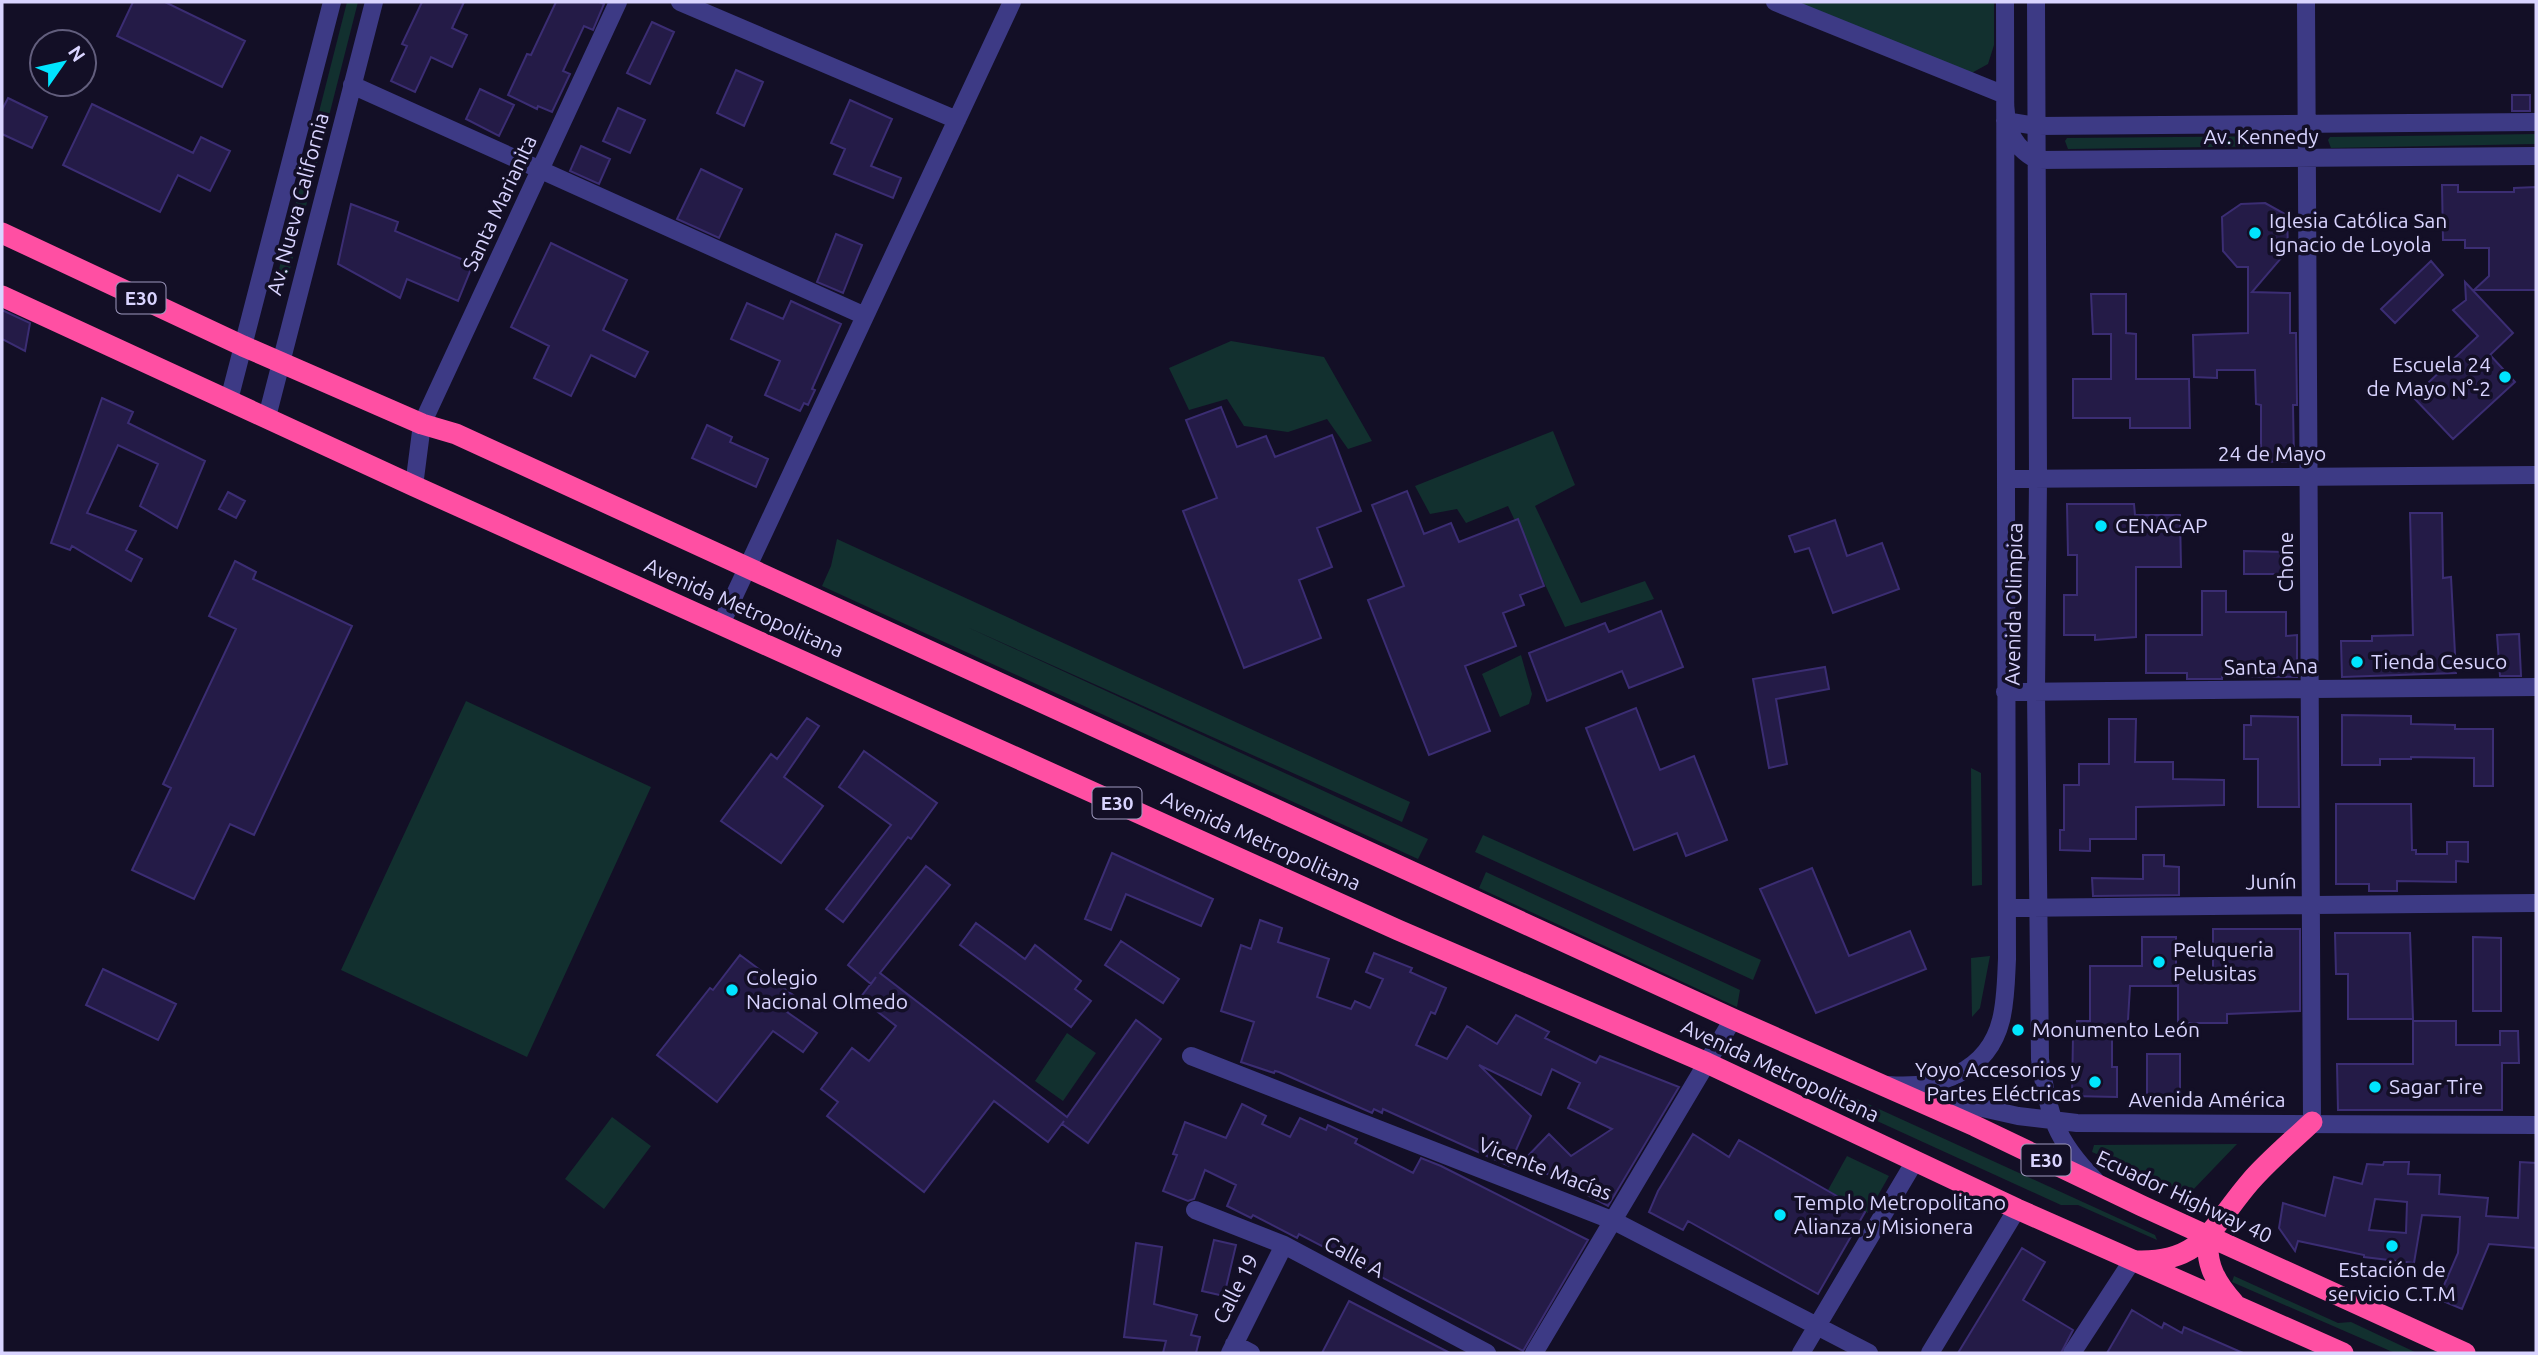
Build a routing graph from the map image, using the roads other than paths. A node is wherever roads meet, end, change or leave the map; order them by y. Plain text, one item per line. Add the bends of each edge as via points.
1 (332, 2) edge
2 (374, 2) edge
3 (618, 2) edge
4 (680, 2) edge
5 (1012, 2) edge
6 (1775, 2) edge
7 (2005, 2) edge
8 (2036, 2) edge
9 (2306, 2) edge
10 (352, 85) junction
11 (2006, 95) junction
12 (957, 120) junction
13 (2006, 121) junction
14 (2536, 122) edge
15 (2307, 125) junction
16 (2036, 126) junction
17 (2536, 156) edge
18 (2037, 160) junction
19 (2307, 160) junction
20 (540, 171) junction
21 (2, 233) edge
22 (2, 296) edge
23 (865, 316) junction
24 (243, 346) junction
25 (281, 362) junction
26 (229, 400) junction
27 (267, 417) junction
28 (422, 424) junction
29 (2536, 475) edge
30 (2309, 477) junction
31 (2008, 479) junction
32 (2038, 479) junction
33 (414, 486) junction
34 (747, 568) junction
35 (721, 624) junction
36 (2536, 687) edge
37 (2310, 689) junction
38 (2006, 692) junction
39 (2036, 692) junction
40 (2536, 903) edge
41 (2311, 905) junction
42 (2007, 908) junction
43 (2038, 908) junction
44 (1733, 1019) junction
45 (1191, 1056) dead end
46 (1707, 1063) junction
47 (1882, 1084) junction
48 (2052, 1121) junction
49 (2312, 1122) junction
50 (2536, 1125) edge
51 (1915, 1161) junction
52 (2103, 1187) junction
53 (2017, 1209) junction
54 (1195, 1210) dead end
55 (1614, 1221) junction
56 (2208, 1237) junction
57 (1284, 1245) junction
58 (2132, 1261) junction
59 (2235, 1304) junction
60 (1817, 1326) junction
61 (1232, 1349) edge
62 (1251, 1353) edge
63 (1487, 1353) edge
64 (1534, 1353) edge
65 (1801, 1353) edge
66 (1869, 1353) edge
67 (1930, 1353) edge
68 (2073, 1353) edge
69 (2343, 1353) edge
70 (2465, 1353) edge

1 - 24 street, Av. Nueva California
2 - 10 street, Av. Nueva California
3 - 20 street, Santa Marianita
4 - 12 street
5 - 12 street
6 - 11 street
7 - 11 street
8 - 16 street, Avenida Olimpica
9 - 15 street, Chone
10 - 20 street
10 - 25 street, Av. Nueva California
11 - 13 street
12 - 23 street
13 - 16 street, Av. Kennedy
13 - 18 street via 2020,148
13 - 31 street, Avenida Olimpica
14 - 15 street, Av. Kennedy
15 - 16 street, Av. Kennedy
15 - 19 street, Chone
16 - 18 street, Avenida Olimpica
17 - 19 street, Av. Kennedy
18 - 19 street, Av. Kennedy
18 - 32 street, Avenida Olimpica
19 - 30 street, Chone
20 - 23 street
20 - 28 street, Santa Marianita
21 - 24 highway, E30
22 - 26 highway, Avenida Metropolitana / E30
23 - 34 street
24 - 25 highway, E30
24 - 26 street, Av. Nueva California
25 - 27 street, Av. Nueva California
25 - 28 highway, E30
26 - 27 highway, Avenida Metropolitana / E30
27 - 33 highway, Avenida Metropolitana / E30
28 - 33 street, Santa Marianita
28 - 34 highway, Avenida Metropolitana / E30 via 456,434
29 - 30 street, 24 de Mayo
30 - 32 street, 24 de Mayo
30 - 37 street, Chone
31 - 32 street, 24 de Mayo
31 - 38 street, Avenida Olimpica
32 - 39 street, Avenida Olimpica
33 - 35 highway, Avenida Metropolitana / E30
34 - 35 street
34 - 44 highway, Avenida Metropolitana / E30
35 - 46 highway, Avenida Metropolitana / E30 via 1398,930
36 - 37 street, Santa Ana
37 - 39 street, Santa Ana
37 - 41 street, Chone
38 - 39 street, Santa Ana
38 - 42 street, Avenida Olimpica
39 - 43 street, Avenida Olimpica
40 - 41 street, Junín
41 - 43 street, Junín
41 - 49 street, Chone
42 - 43 street, Junín
42 - 47 street, Avenida Olimpica via 2005,1000 1992,1043 1976,1063 1954,1076 1931,1084
43 - 48 street, Avenida Olimpica via 2040,1059
44 - 46 street
44 - 47 highway, Avenida Metropolitana / E30
45 - 55 street, Vicente Macías
46 - 51 highway, Avenida Metropolitana / E30
46 - 55 street
47 - 48 street, Avenida América via 1980,1109
47 - 52 highway, Ecuador Highway 40 / E30
48 - 49 street, Avenida América
48 - 52 street, Avenida Olimpica via 2072,1155
49 - 50 street, Avenida América
49 - 56 highway via 2251,1181
51 - 53 highway, Avenida Metropolitana / E30
51 - 60 street
52 - 56 highway, Ecuador Highway 40 / E30
53 - 58 highway, Avenida Metropolitana / E30
53 - 67 street
54 - 57 street, Calle A
55 - 60 street, Vicente Macías
55 - 64 street
56 - 58 highway via 2173,1257
56 - 59 highway via 2213,1273
56 - 70 highway, Ecuador Highway 40 / E30
57 - 61 street, Calle 19
57 - 63 street, Calle A
58 - 59 highway, Avenida Metropolitana / E30
58 - 68 street
59 - 69 highway, E30
60 - 65 street
60 - 66 street, Vicente Macías
61 - 62 street

